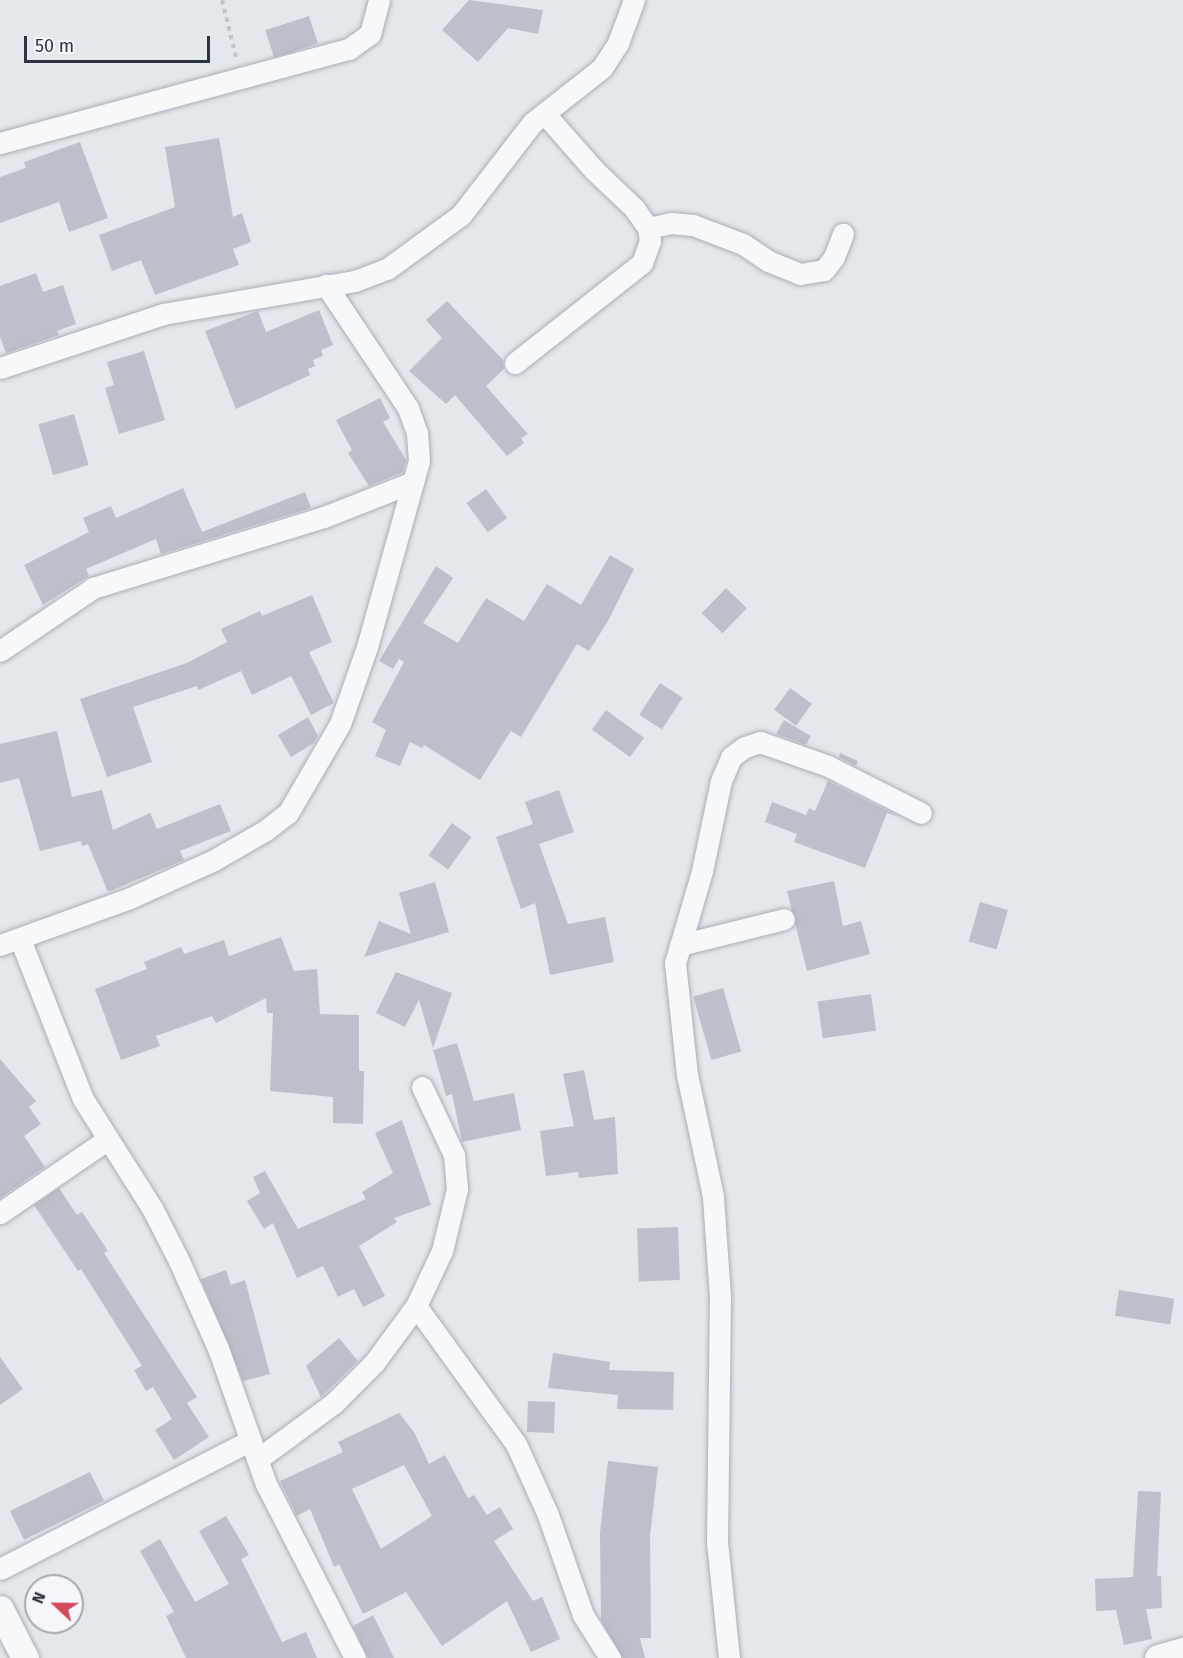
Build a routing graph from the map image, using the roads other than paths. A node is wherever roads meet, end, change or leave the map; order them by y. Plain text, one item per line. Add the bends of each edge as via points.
1 (379, 0) edge
2 (634, 0) edge
3 (545, 114) junction
4 (0, 143) edge
5 (648, 228) junction
6 (843, 234) dead end
7 (326, 285) junction
8 (515, 363) dead end
9 (0, 368) edge
10 (413, 482) junction
11 (0, 651) edge
12 (921, 813) dead end
13 (784, 919) dead end
14 (20, 939) junction
15 (0, 945) edge
16 (680, 945) junction
17 (422, 1087) dead end
18 (108, 1139) junction
19 (0, 1213) edge
20 (416, 1305) junction
21 (254, 1450) junction
22 (0, 1569) edge
23 (0, 1609) edge
24 (1183, 1651) edge
25 (25, 1658) edge
26 (355, 1658) edge
27 (610, 1658) edge
28 (729, 1658) edge
29 (1158, 1658) edge

1 - 4 street via 370,34 349,49
2 - 3 street via 618,43 602,68
3 - 5 street via 634,208
3 - 7 street via 532,123 461,215 419,249 387,270 355,281
5 - 6 street via 671,223 693,225 743,244 800,274 824,270
5 - 8 street via 650,241 642,263
7 - 9 street via 163,314
7 - 10 street via 408,408 417,433 419,461
10 - 11 street via 324,517 93,588
10 - 14 street via 368,647 340,724 288,813 214,860 130,898
12 - 16 street via 828,766 760,742 745,747 731,757 721,781 702,871
13 - 16 street
14 - 15 street
14 - 18 street via 83,1100
16 - 28 street via 675,963 677,1000 687,1075 713,1196 720,1297 717,1542
17 - 20 street via 454,1155 457,1189 441,1251
18 - 19 street
18 - 21 street via 179,1261 218,1348
20 - 21 street via 374,1363 342,1395
20 - 27 street via 516,1444 548,1515 583,1615
21 - 22 street
21 - 26 street via 288,1532
23 - 25 street
24 - 29 street

